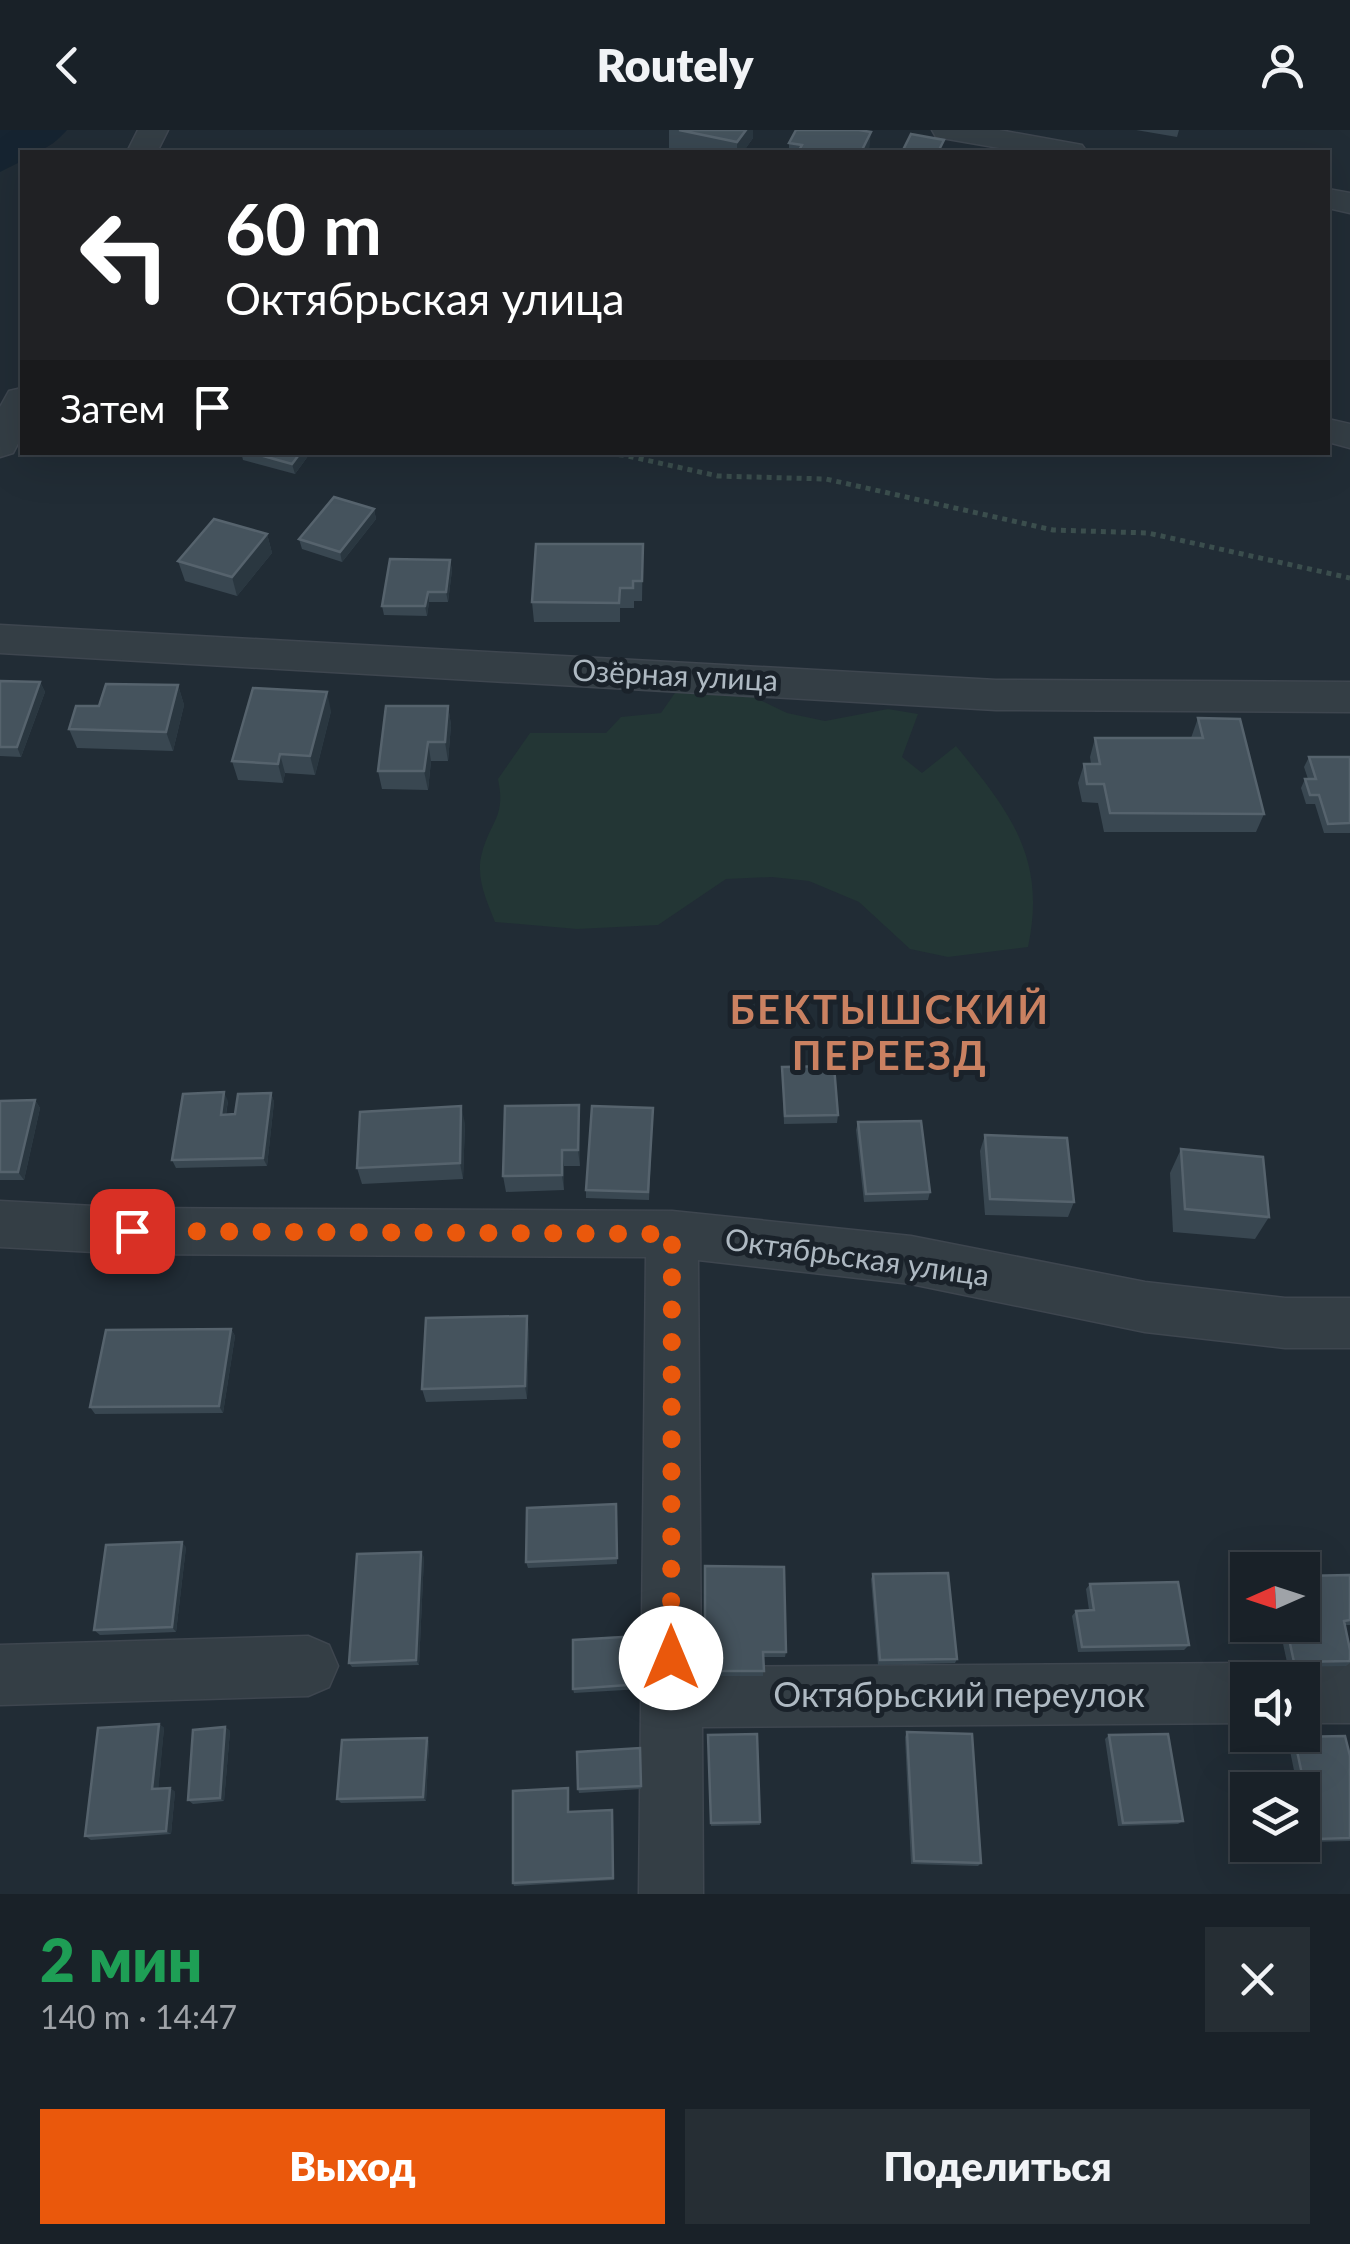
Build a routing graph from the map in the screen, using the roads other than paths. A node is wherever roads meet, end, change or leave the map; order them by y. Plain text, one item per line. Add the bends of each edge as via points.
1 (947, 130) edge
2 (1060, 150) edge
3 (20, 403) edge
4 (0, 446) edge
5 (0, 639) edge
6 (1350, 697) edge
7 (0, 1224) edge
8 (672, 1234) junction
9 (1350, 1323) edge
10 (308, 1666) dead end
11 (0, 1676) edge
12 (1230, 1693) edge
13 (1320, 1693) edge
14 (1350, 1693) edge
15 (671, 1697) junction
16 (671, 1894) edge

1 - 2 street
3 - 4 street
5 - 6 street, Озёрная улица via 996,695
7 - 8 street, Октябрьская улица via 132,1231
8 - 9 street, Октябрьская улица via 911,1260 1146,1307 1285,1323
8 - 15 street
10 - 11 street
12 - 15 street, Октябрьский переулок
13 - 14 street
15 - 16 street

